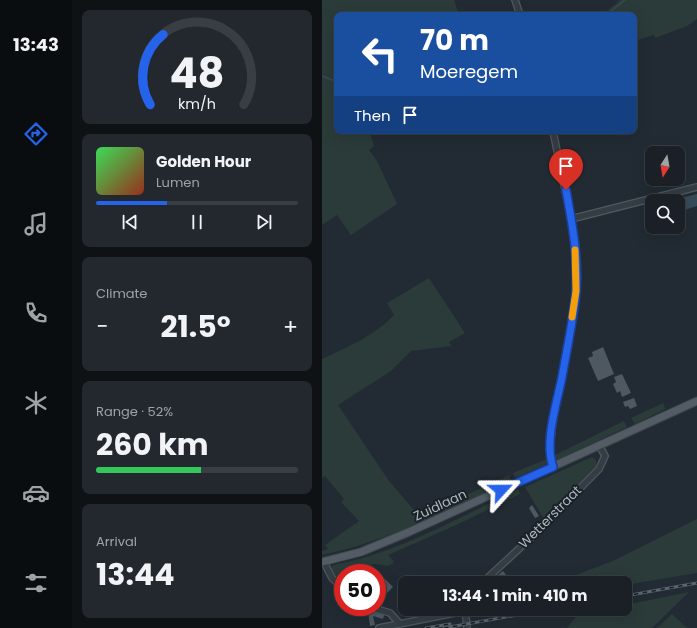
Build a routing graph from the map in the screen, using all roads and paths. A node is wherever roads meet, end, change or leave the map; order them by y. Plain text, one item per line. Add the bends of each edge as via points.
1 (515, 0) edge
2 (519, 12) edge
3 (554, 134) edge
4 (697, 187) edge
5 (571, 219) junction
6 (697, 402) edge
7 (599, 445) junction
8 (553, 467) junction
9 (323, 562) edge
10 (490, 576) edge
11 (334, 580) edge
12 (386, 612) edge
13 (437, 616) edge
14 (466, 616) edge
15 (400, 624) junction
16 (379, 628) edge
17 (467, 628) edge

1 - 2 street
3 - 5 street
4 - 5 street
5 - 8 street via 576,291 553,420 550,449
6 - 7 main road, Zuidlaan
7 - 8 main road, Zuidlaan
7 - 10 street, Wetterstraat via 605,456 599,469
8 - 9 main road, Zuidlaan via 361,552
9 - 11 street
12 - 15 street
13 - 15 street
14 - 17 street
15 - 16 street

